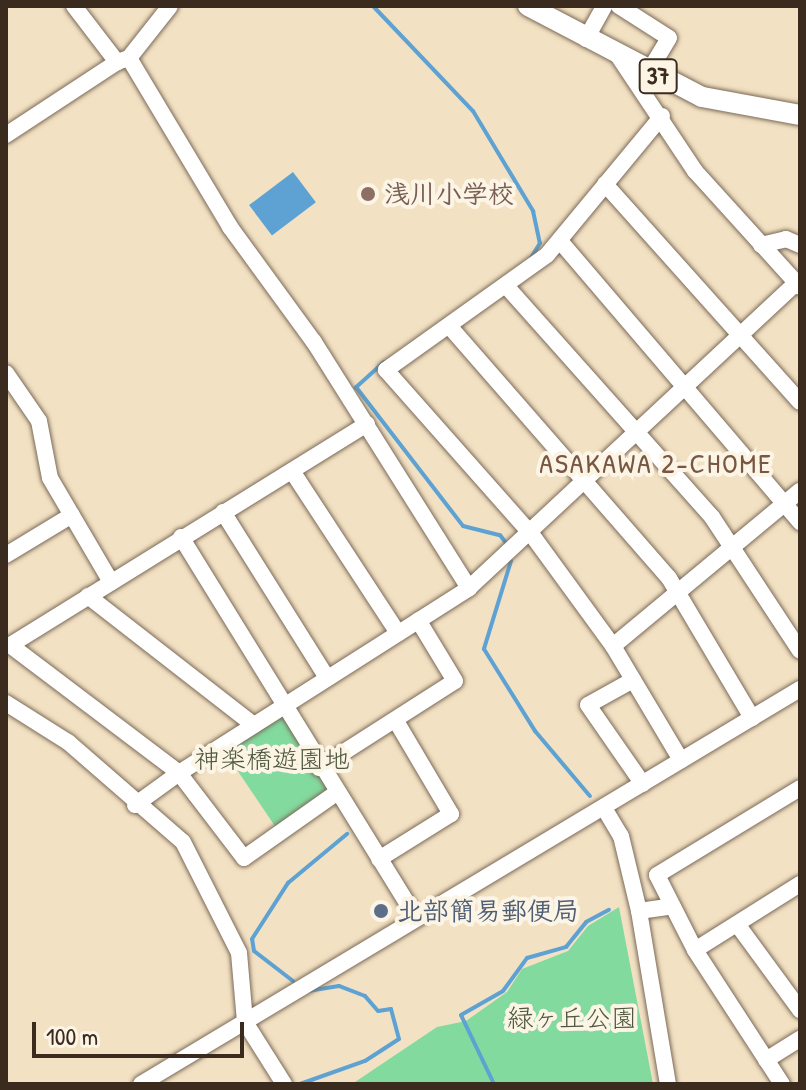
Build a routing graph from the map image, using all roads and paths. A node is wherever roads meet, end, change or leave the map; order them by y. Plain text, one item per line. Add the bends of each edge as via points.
1 (74, 6) edge
2 (170, 6) edge
3 (528, 6) edge
4 (604, 6) edge
5 (619, 6) edge
6 (586, 39) junction
7 (619, 57) junction
8 (123, 60) junction
9 (649, 71) junction
10 (800, 115) edge
11 (662, 116) junction
12 (6, 135) edge
13 (605, 184) junction
14 (560, 241) junction
15 (761, 245) junction
16 (800, 245) edge
17 (798, 285) edge
18 (508, 288) junction
19 (450, 327) junction
20 (743, 334) junction
21 (6, 373) edge
22 (690, 384) junction
23 (800, 402) edge
24 (367, 424) junction
25 (639, 432) junction
26 (292, 471) junction
27 (587, 482) junction
28 (794, 496) edge
29 (223, 512) junction
30 (72, 515) junction
31 (800, 522) edge
32 (532, 535) junction
33 (181, 537) junction
34 (733, 546) junction
35 (6, 555) edge
36 (111, 582) junction
37 (469, 588) junction
38 (677, 593) junction
39 (88, 596) junction
40 (418, 620) junction
41 (398, 633) junction
42 (8, 642) edge
43 (613, 646) junction
44 (800, 651) edge
45 (327, 678) junction
46 (633, 680) junction
47 (800, 689) edge
48 (6, 703) edge
49 (280, 707) junction
50 (752, 718) junction
51 (396, 721) junction
52 (254, 725) junction
53 (681, 760) junction
54 (319, 768) junction
55 (179, 773) junction
56 (643, 784) junction
57 (800, 788) edge
58 (336, 793) junction
59 (135, 805) junction
60 (604, 808) junction
61 (379, 859) junction
62 (800, 884) edge
63 (673, 906) junction
64 (639, 911) junction
65 (416, 917) junction
66 (737, 924) junction
67 (695, 950) junction
68 (800, 1010) edge
69 (245, 1022) junction
70 (800, 1039) edge
71 (766, 1060) junction
72 (141, 1084) edge
73 (284, 1084) edge
74 (668, 1084) edge
75 (782, 1084) edge

1 - 8 street
2 - 8 street
3 - 6 main road, 37
4 - 6 street
5 - 9 street via 669,38
6 - 7 main road, 37
7 - 9 main road, 37
7 - 11 street
8 - 12 street
8 - 24 street via 230,227
9 - 10 main road, 37 via 702,97
11 - 13 street
11 - 15 street via 695,171
13 - 14 street
13 - 20 street
14 - 18 street
14 - 22 street
15 - 16 street via 786,239
15 - 17 street
17 - 20 street
18 - 19 street
18 - 25 street
19 - 27 street
19 - 32 street via 386,370
20 - 22 street
20 - 23 street
21 - 30 street via 39,421 50,478
22 - 25 street
22 - 28 street
24 - 26 street
24 - 37 street
25 - 27 street
25 - 34 street
26 - 29 street
26 - 41 street
27 - 32 street
27 - 38 street
28 - 31 street
28 - 34 street
29 - 33 street
29 - 45 street
30 - 35 street
30 - 36 street
32 - 37 street
32 - 43 street
33 - 36 street
33 - 49 street
34 - 38 street
34 - 44 street
36 - 39 street
37 - 40 street
38 - 43 street
38 - 50 street
39 - 42 street
39 - 52 street
40 - 41 street
40 - 51 street via 455,681
41 - 45 street
42 - 55 street
43 - 46 street
45 - 49 street
46 - 53 street
46 - 56 street via 588,705
47 - 50 street
48 - 59 street via 68,742
49 - 52 street
49 - 54 street
50 - 53 street
51 - 54 street
51 - 61 street via 451,814
52 - 55 street
53 - 56 street
54 - 58 street
55 - 58 street via 244,858
55 - 59 street
56 - 60 street
57 - 63 street via 657,875
58 - 61 street
59 - 69 street via 183,842 239,953
60 - 64 street via 621,836
60 - 65 street
61 - 65 street
62 - 66 street
63 - 64 street
63 - 67 street
64 - 74 street
65 - 69 street
66 - 67 street
66 - 68 street
67 - 71 street
69 - 72 street
69 - 73 street
70 - 71 street
71 - 75 street

